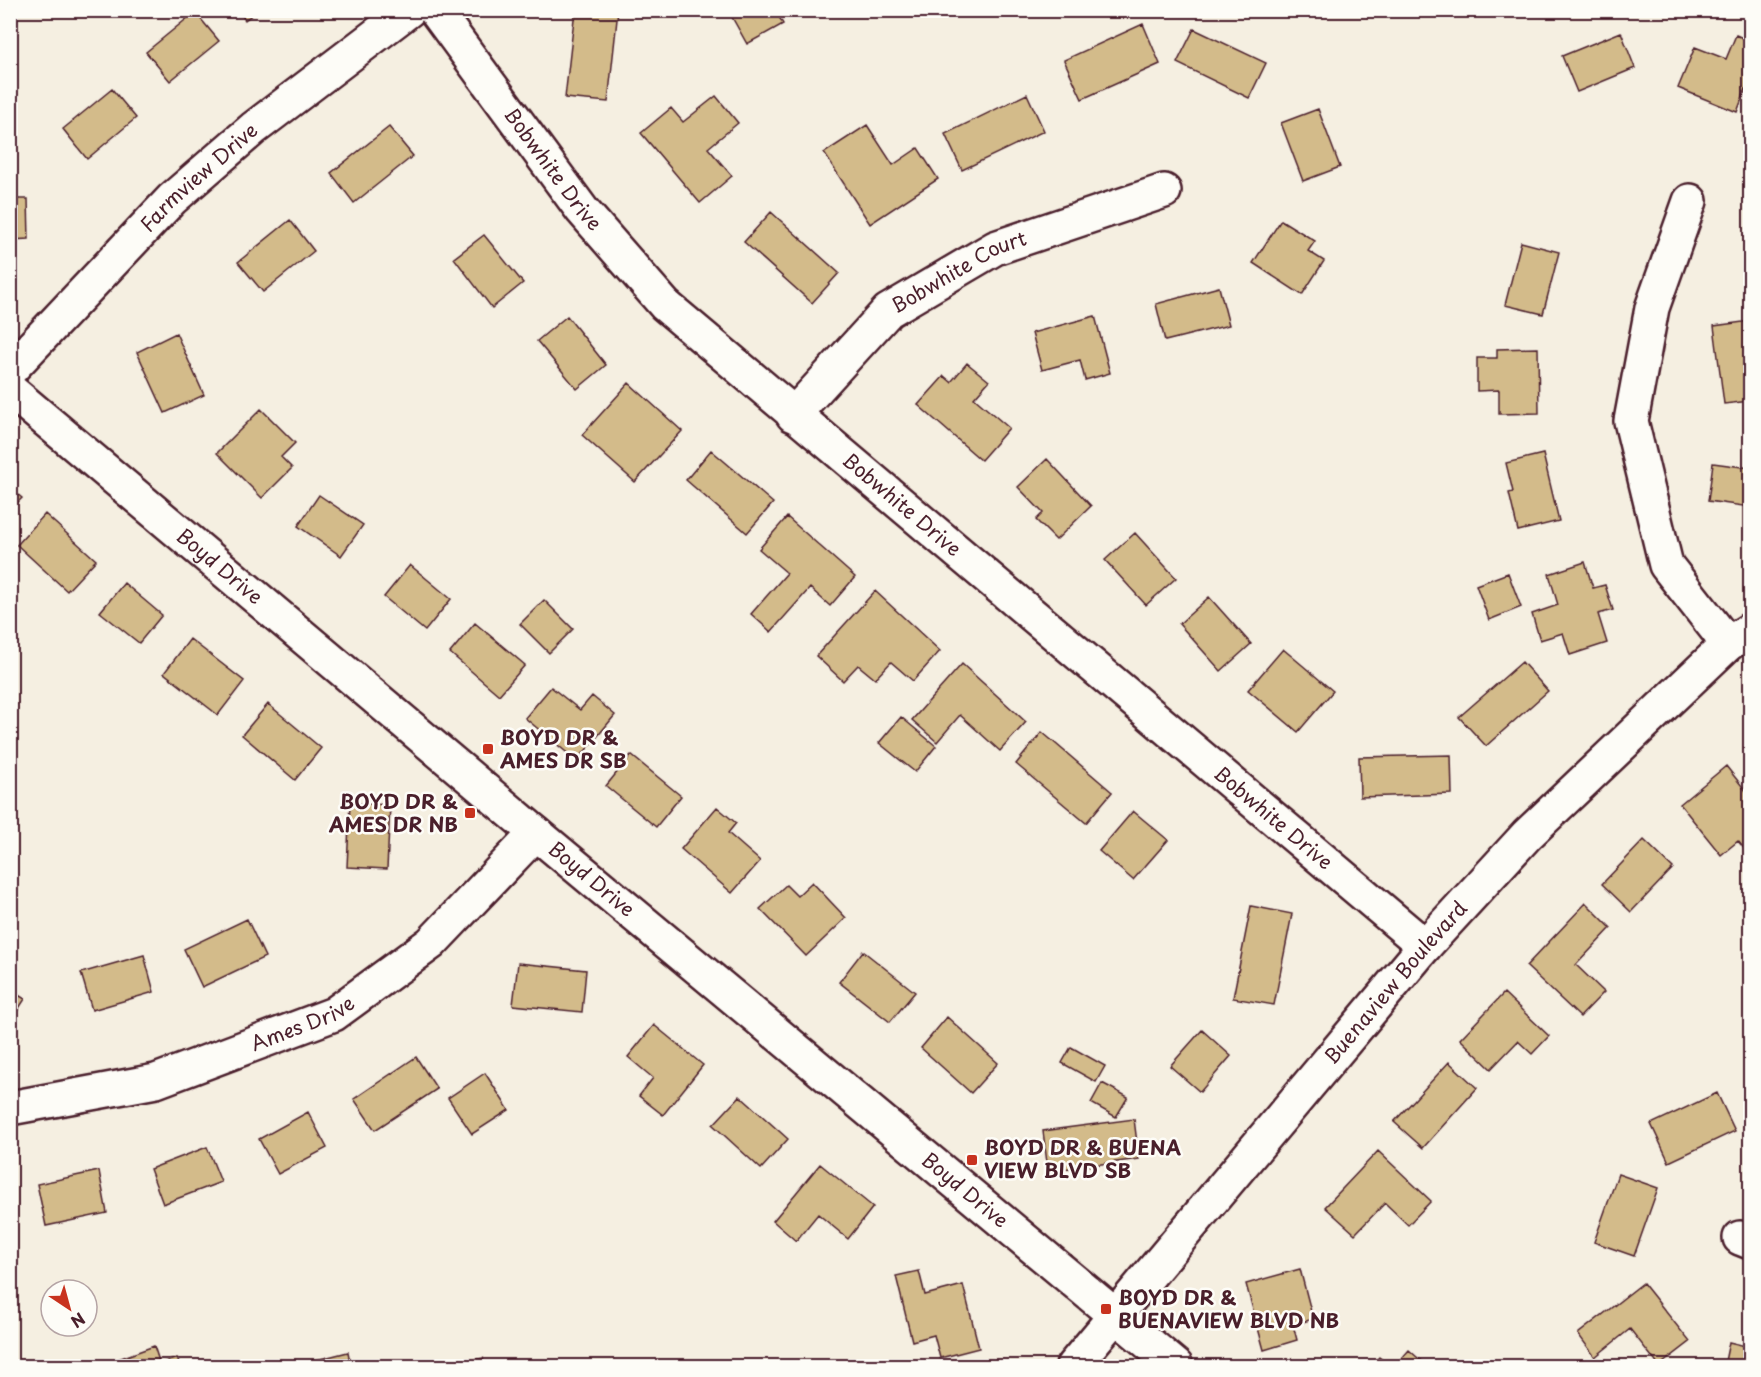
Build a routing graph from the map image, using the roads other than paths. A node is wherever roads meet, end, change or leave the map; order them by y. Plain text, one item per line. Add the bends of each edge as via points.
1 (409, 10) edge
2 (435, 10) edge
3 (1164, 191) dead end
4 (1690, 201) dead end
5 (10, 370) edge
6 (10, 390) edge
7 (793, 415) junction
8 (1739, 637) edge
9 (536, 833) junction
10 (1425, 946) junction
11 (10, 1108) edge
12 (1116, 1316) junction
13 (1073, 1366) edge
14 (1176, 1366) edge

1 - 5 street, Farmview Drive via 254,128 172,200
2 - 7 street, Bobwhite Drive via 582,210 665,305
3 - 7 street, Bobwhite Court via 995,248 888,311
4 - 8 street via 1652,308 1631,422 1666,565
6 - 9 street, Boyd Drive
7 - 10 street, Bobwhite Drive
8 - 10 street, Buenaview Boulevard via 1527,835
9 - 11 street, Ames Drive via 431,943 334,1014 156,1081
9 - 12 street, Boyd Drive
10 - 12 street, Buenaview Boulevard
12 - 13 street, Buenaview Boulevard
12 - 14 street, Boyd Drive

